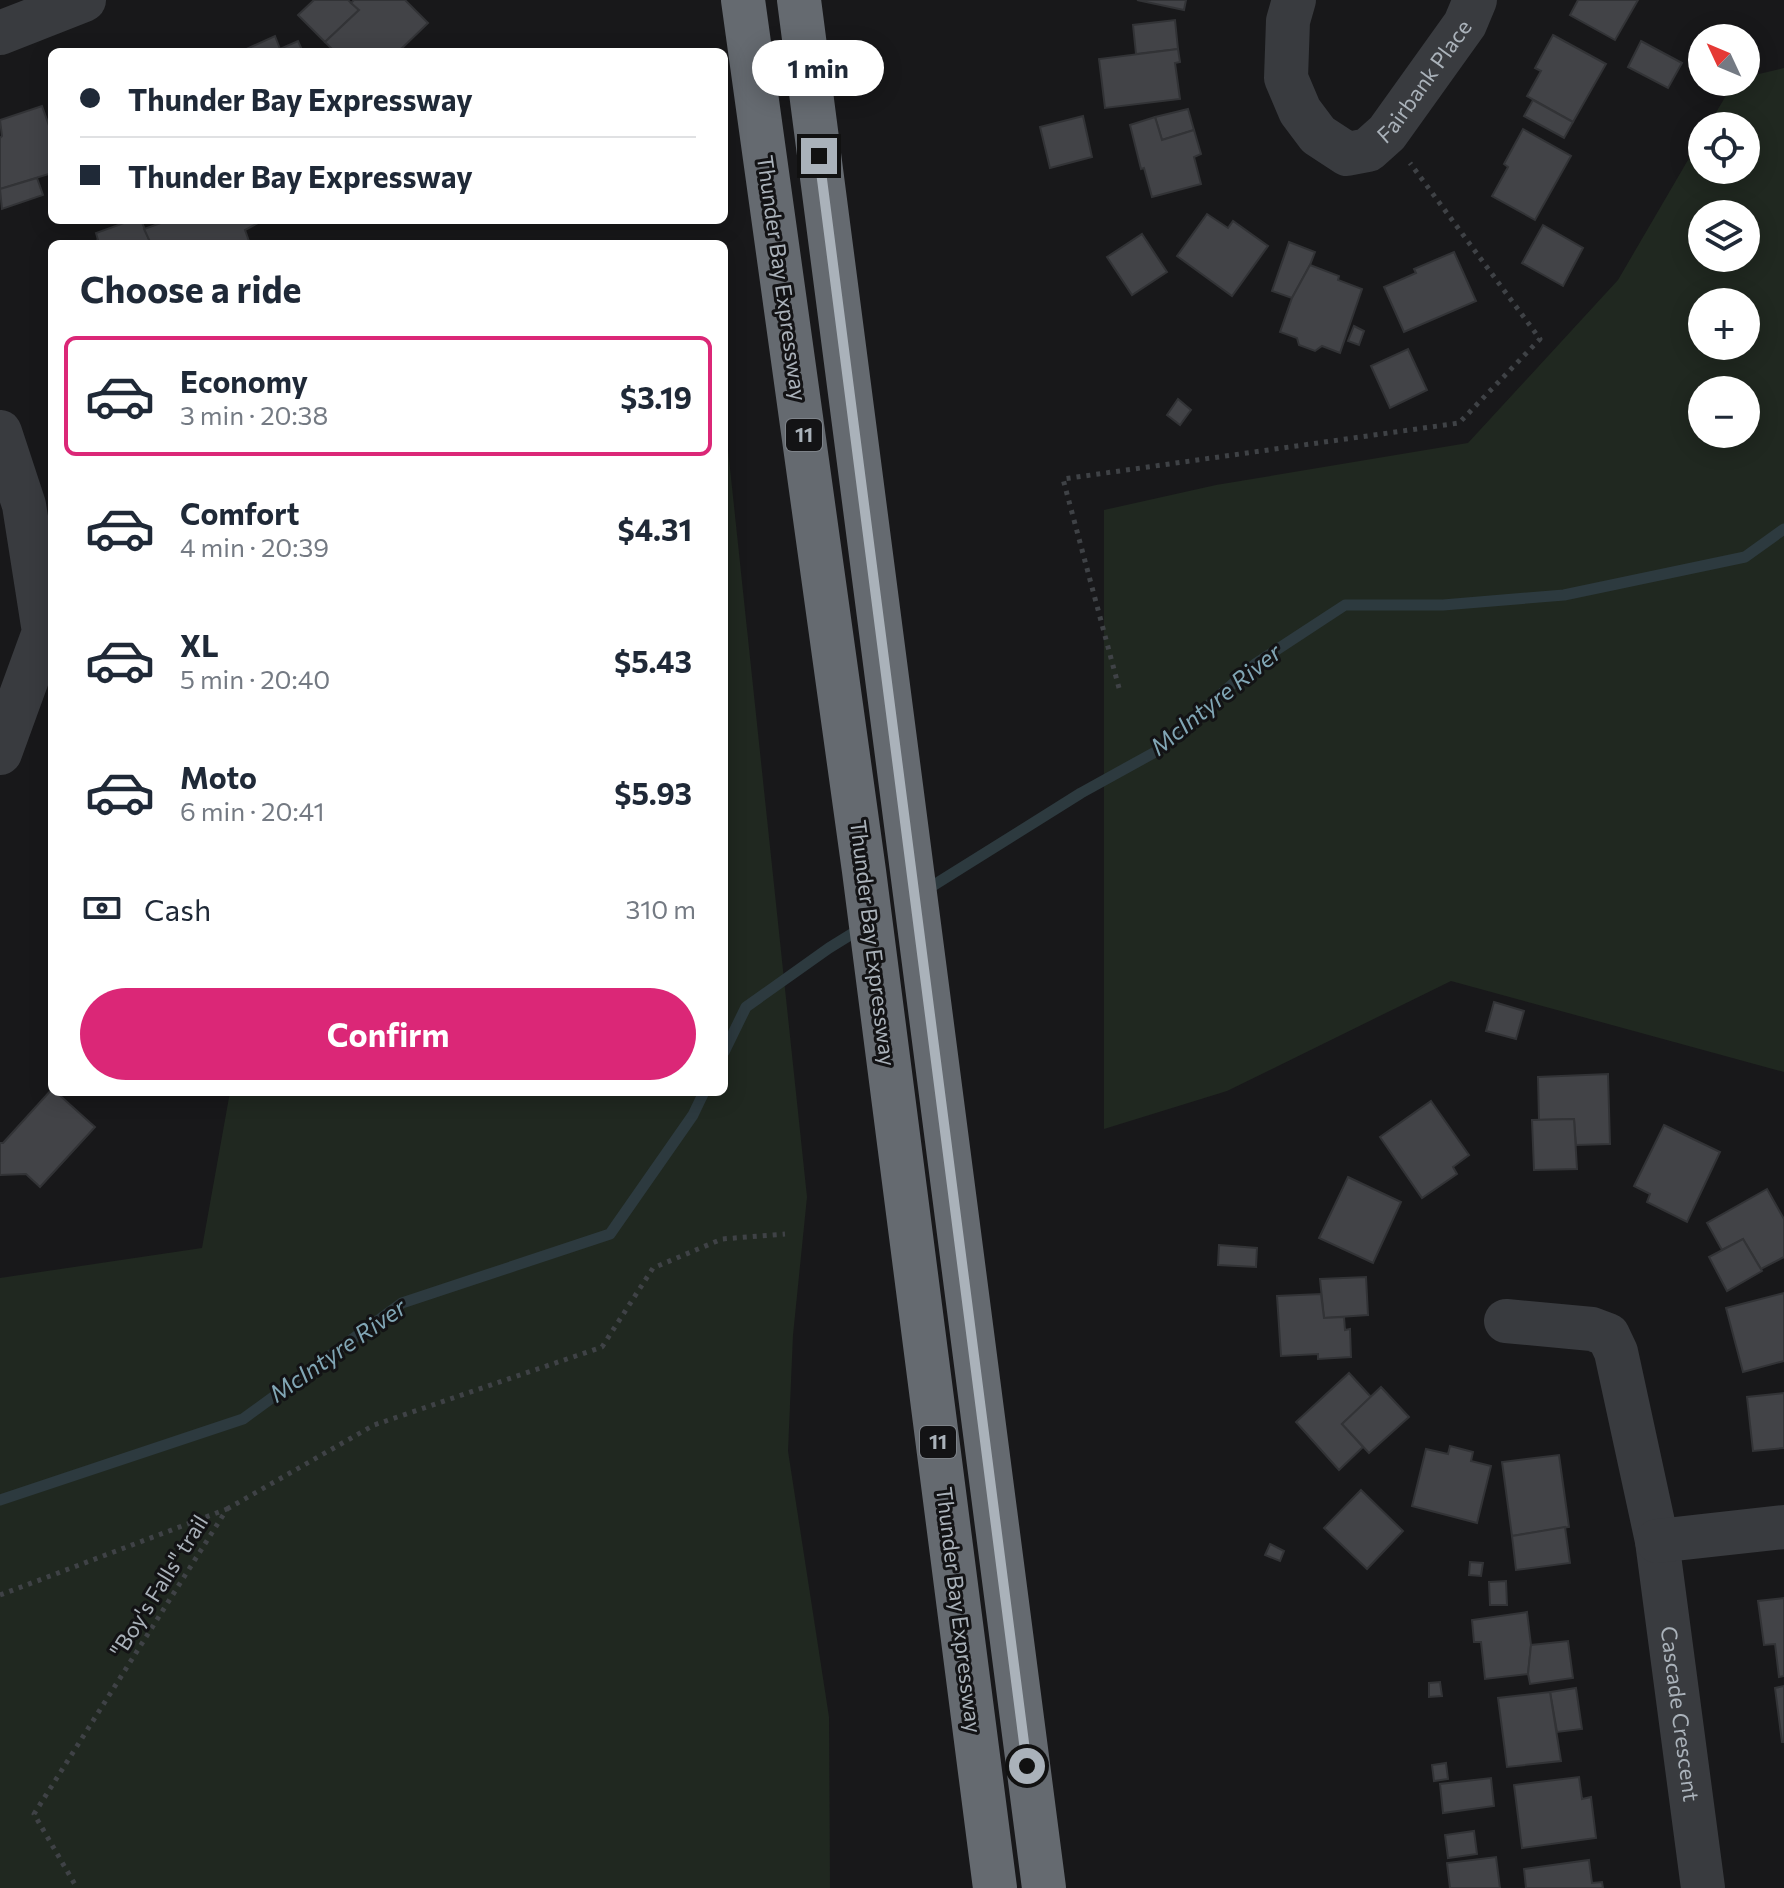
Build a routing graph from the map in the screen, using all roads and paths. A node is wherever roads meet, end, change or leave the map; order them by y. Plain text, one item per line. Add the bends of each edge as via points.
1 (84, 0) edge
2 (743, 0) edge
3 (799, 0) edge
4 (1294, 0) edge
5 (1475, 0) edge
6 (0, 33) edge
7 (1387, 133) junction
8 (0, 432) edge
9 (1119, 688) dead end
10 (0, 753) edge
11 (785, 1234) dead end
12 (1506, 1321) dead end
13 (227, 1509) junction
14 (1784, 1527) edge
15 (1657, 1541) junction
16 (0, 1595) edge
17 (77, 1888) edge
18 (995, 1888) edge
19 (1044, 1888) edge
20 (1703, 1888) edge

1 - 6 street
2 - 18 highway, Thunder Bay Expressway / 11 via 864,871
3 - 19 highway, Thunder Bay Expressway / 11
4 - 7 street, Fairbank Place via 1286,78 1300,111 1318,135 1347,154 1368,150
5 - 7 street, Fairbank Place via 1465,24
7 - 9 path via 1540,339 1459,423 1063,479
8 - 10 street via 24,505 44,632
11 - 13 path via 722,1239 653,1268 602,1347 374,1425
12 - 15 street, Cascade Crescent via 1608,1335
13 - 16 path, "Boy's Falls" trail
13 - 17 path, "Boy's Falls" trail via 34,1814
14 - 15 street
15 - 20 street, Cascade Crescent

